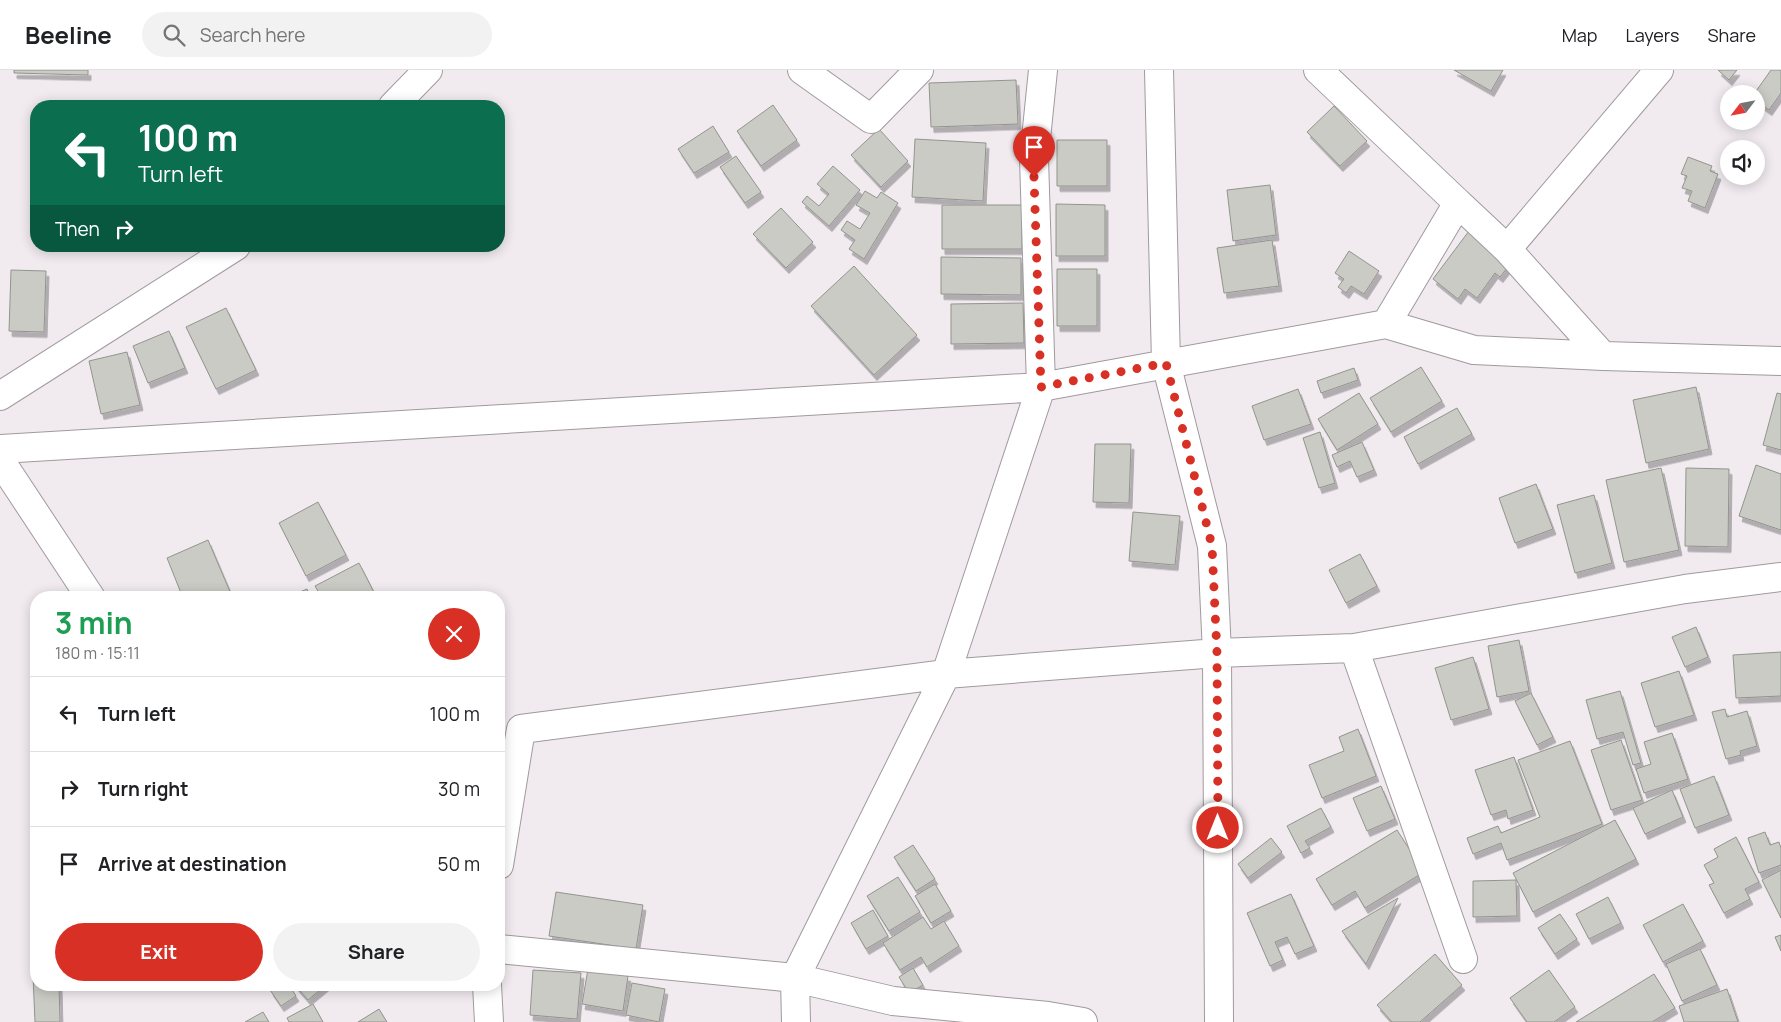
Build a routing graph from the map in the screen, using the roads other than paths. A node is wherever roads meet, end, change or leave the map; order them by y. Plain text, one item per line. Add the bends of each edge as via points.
1 (428, 70) edge
2 (802, 70) edge
3 (919, 70) edge
4 (1043, 70) edge
5 (1158, 70) edge
6 (1318, 70) edge
7 (1659, 70) edge
8 (399, 100) edge
9 (1458, 203) junction
10 (1507, 249) junction
11 (227, 252) edge
12 (1386, 324) junction
13 (1603, 356) junction
14 (1781, 361) edge
15 (1166, 363) junction
16 (1041, 387) junction
17 (0, 396) edge
18 (0, 448) edge
19 (0, 460) edge
20 (1781, 577) edge
21 (86, 591) edge
22 (1354, 648) junction
23 (1217, 653) junction
24 (946, 674) junction
25 (505, 828) edge
26 (505, 950) edge
27 (1463, 959) dead end
28 (795, 978) junction
29 (487, 991) edge
30 (489, 1022) edge
31 (796, 1022) edge
32 (1083, 1022) edge
33 (1219, 1022) edge

1 - 8 street
2 - 3 street via 871,119
4 - 16 street via 1034,158
5 - 15 street
6 - 9 street
7 - 10 street
9 - 10 street
9 - 12 street
10 - 13 street
11 - 17 street
12 - 13 street via 1474,350
12 - 15 street
13 - 14 street
15 - 16 street
15 - 23 street via 1212,546
16 - 18 street
16 - 24 street
19 - 21 street
20 - 22 street via 1685,589
22 - 23 street
22 - 27 street
23 - 24 street
23 - 33 street
24 - 25 street via 521,729
24 - 28 street
26 - 28 street
28 - 31 street
28 - 32 street via 893,1001
29 - 30 street

